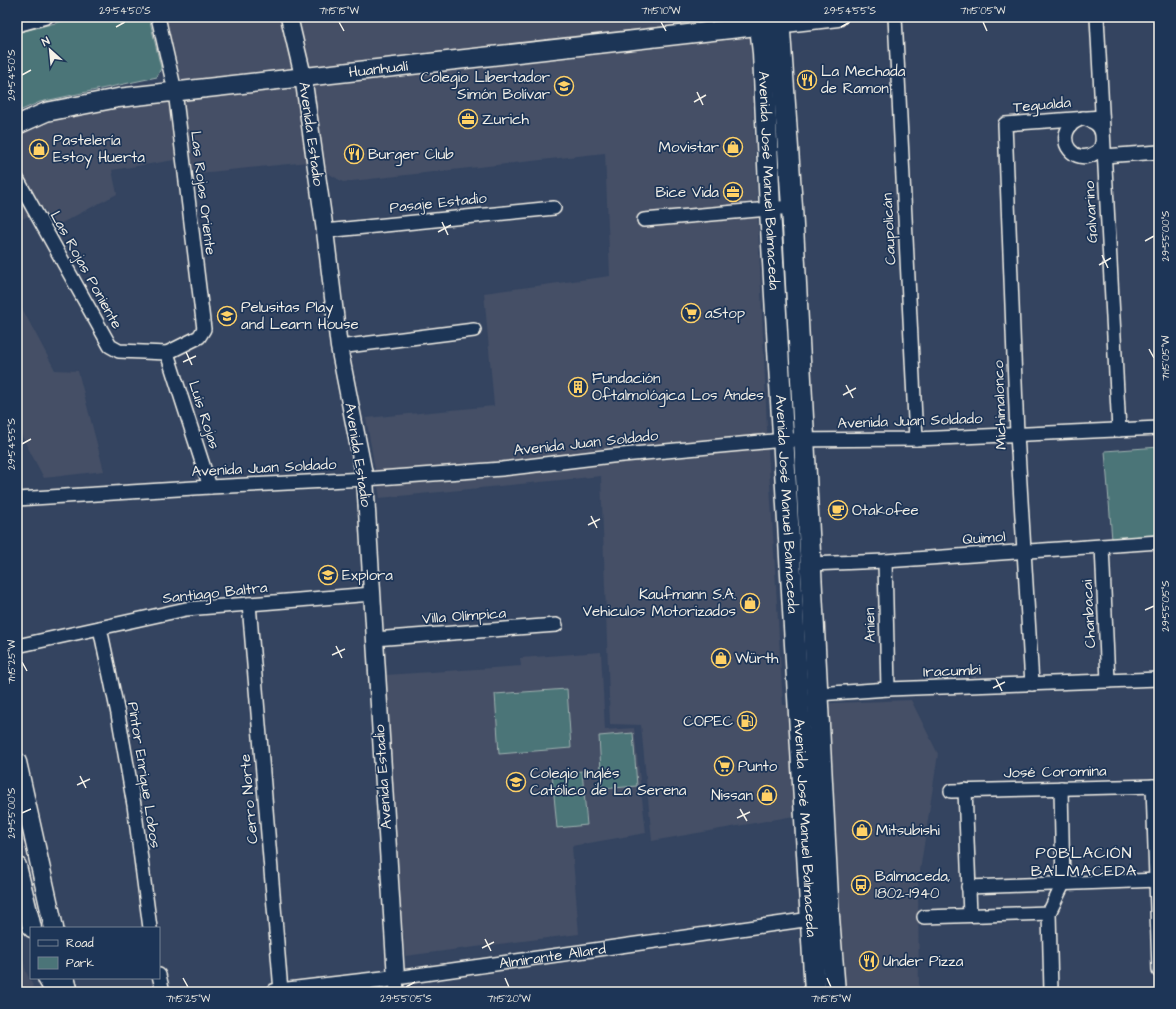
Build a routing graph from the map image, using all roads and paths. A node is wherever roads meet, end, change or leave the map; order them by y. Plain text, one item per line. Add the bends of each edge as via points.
1 (46, 17) edge
2 (158, 17) edge
3 (289, 17) edge
4 (838, 17) edge
5 (895, 17) edge
6 (1097, 17) edge
7 (759, 21) edge
8 (780, 21) edge
9 (17, 25) edge
10 (303, 76) junction
11 (174, 91) junction
12 (1102, 117) junction
13 (1083, 118) junction
14 (1004, 124) joint
15 (17, 125) edge
16 (1103, 141) junction
17 (1159, 152) edge
18 (1104, 156) junction
19 (17, 179) edge
20 (792, 207) junction
21 (554, 208) dead end
22 (770, 208) junction
23 (644, 220) dead end
24 (325, 231) junction
25 (474, 330) dead end
26 (339, 347) junction
27 (167, 353) junction
28 (1159, 428) edge
29 (1119, 430) junction
30 (1016, 434) junction
31 (916, 439) junction
32 (784, 440) junction
33 (804, 440) junction
34 (365, 480) junction
35 (210, 487) junction
36 (17, 499) edge
37 (1159, 542) edge
38 (1102, 546) junction
39 (1024, 551) junction
40 (885, 561) junction
41 (810, 564) junction
42 (372, 594) junction
43 (249, 604) junction
44 (556, 625) dead end
45 (100, 628) junction
46 (374, 639) junction
47 (17, 646) edge
48 (1159, 679) edge
49 (1108, 681) junction
50 (1032, 684) junction
51 (888, 689) junction
52 (818, 694) junction
53 (17, 762) edge
54 (1156, 786) edge
55 (1061, 788) junction
56 (965, 790) junction
57 (951, 791) dead end
58 (17, 866) edge
59 (1157, 880) edge
60 (1063, 884) junction
61 (968, 887) junction
62 (1048, 913) junction
63 (970, 915) junction
64 (924, 917) dead end
65 (820, 918) junction
66 (32, 927) edge
67 (54, 927) edge
68 (150, 927) edge
69 (1159, 971) edge
70 (48, 979) edge
71 (66, 979) edge
72 (160, 979) edge
73 (396, 985) edge
74 (278, 991) edge
75 (55, 992) edge
76 (69, 992) edge
77 (163, 992) edge
78 (815, 992) edge
79 (834, 992) edge
80 (1051, 992) edge

1 - 9 street
2 - 11 street, Las Rojas Oriente
3 - 10 street, Avenida Estadio
4 - 8 main road, Huanhualí
5 - 31 street, Caupolicán
6 - 12 street, Galvarino
7 - 8 main road, Huanhualí
7 - 10 main road, Huanhualí
7 - 22 main road, Avenida José Manuel Balmaceda via 763,53
8 - 20 main road, Avenida José Manuel Balmaceda
10 - 11 main road, Huanhualí
10 - 24 street, Avenida Estadio
11 - 15 main road, Huanhualí via 118,98 46,112
11 - 27 street, Las Rojas Oriente via 204,329 199,337
12 - 13 street, Tegualda
12 - 16 street, Galvarino
13 - 14 street, Tegualda
13 - 16 street, Tegualda via 1094,122 1102,130
13 - 16 street, Tegualda via 1073,123 1066,131 1065,142 1070,151 1079,157 1090,157 1098,151
14 - 30 street, Michimalonco
16 - 18 street, Galvarino
17 - 18 street
18 - 29 street, Galvarino
19 - 27 street, Las Rojas Poniente via 110,346 119,351
20 - 22 street
20 - 33 main road, Avenida José Manuel Balmaceda
21 - 24 street, Pasaje Estadio
22 - 23 street
22 - 32 main road, Avenida José Manuel Balmaceda
24 - 26 street, Avenida Estadio
25 - 26 street
26 - 34 street, Avenida Estadio
27 - 35 street, Luis Rojas
28 - 29 street, Avenida Juan Soldado
29 - 30 street, Avenida Juan Soldado
30 - 31 street, Avenida Juan Soldado
30 - 39 street, Michimalonco
31 - 33 street, Avenida Juan Soldado
32 - 33 street, Avenida Juan Soldado
32 - 34 street, Avenida Juan Soldado via 502,469
32 - 65 main road, Avenida José Manuel Balmaceda
33 - 41 main road, Avenida José Manuel Balmaceda
34 - 35 street, Avenida Juan Soldado
34 - 42 street, Avenida Estadio
35 - 36 street, Avenida Juan Soldado
37 - 38 street, Quimol
38 - 39 street, Quimol
38 - 49 street, Chanbacai
39 - 40 street, Quimol
39 - 50 street, Michimalonco
40 - 41 street, Quimol
40 - 51 street, Anien
41 - 52 main road, Avenida José Manuel Balmaceda
42 - 43 street, Santiago Baltra
42 - 46 street, Avenida Estadio
43 - 45 street, Santiago Baltra via 186,609
43 - 74 street, Cerro Norte
44 - 46 street, Villa Olímpica
45 - 47 street, Santiago Baltra
45 - 68 street, Pintor Enrique Lobos via 134,805
46 - 73 street, Avenida Estadio
48 - 49 street, Iracumbi
49 - 50 street, Iracumbi
50 - 51 street, Iracumbi
51 - 52 street, Iracumbi
52 - 65 main road, Avenida José Manuel Balmaceda
53 - 67 main road
54 - 55 street, José Coromina
54 - 59 street
55 - 56 street, José Coromina
55 - 60 street
56 - 57 street, José Coromina
56 - 61 street
58 - 66 main road
59 - 60 street
59 - 69 street
60 - 61 street
60 - 62 street
61 - 63 street
62 - 63 street
62 - 80 street
63 - 64 street
65 - 73 street, Almirante Allard
65 - 78 main road, Avenida José Manuel Balmaceda
65 - 79 main road, Avenida José Manuel Balmaceda
70 - 75 main road
71 - 76 main road
72 - 77 street
73 - 74 street, Almirante Allard

